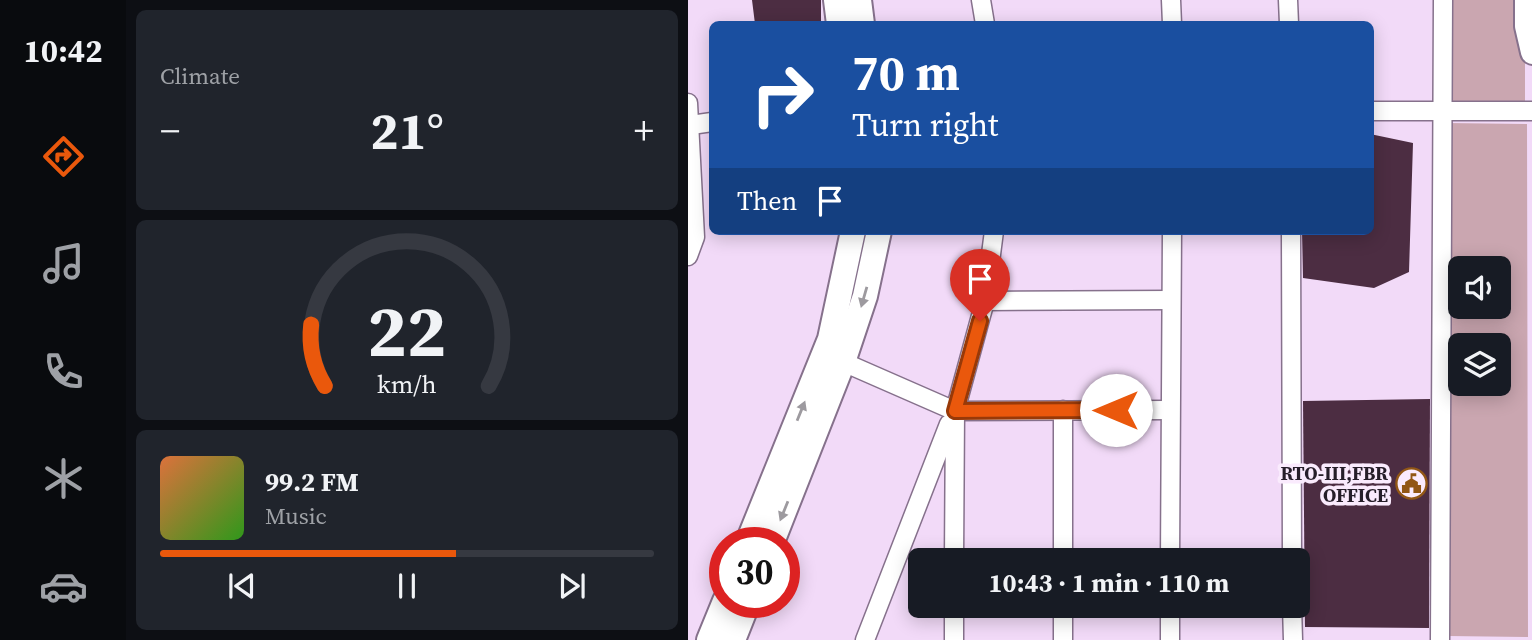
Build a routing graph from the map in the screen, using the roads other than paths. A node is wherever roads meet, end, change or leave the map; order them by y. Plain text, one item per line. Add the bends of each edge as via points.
1 (837, 0) edge
2 (859, 0) edge
3 (981, 0) edge
4 (1171, 0) edge
5 (1288, 0) edge
6 (1443, 0) edge
7 (1527, 0) edge
8 (839, 21) edge
9 (862, 21) edge
10 (984, 21) edge
11 (1172, 21) edge
12 (1289, 21) edge
13 (1532, 52) edge
14 (688, 103) edge
15 (1442, 109) junction
16 (1374, 111) edge
17 (1532, 111) edge
18 (709, 122) edge
19 (691, 125) junction
20 (853, 235) edge
21 (878, 235) edge
22 (993, 235) edge
23 (1172, 235) edge
24 (1291, 235) edge
25 (688, 256) edge
26 (1171, 300) junction
27 (985, 301) junction
28 (843, 362) junction
29 (1063, 410) junction
30 (1169, 410) junction
31 (955, 411) junction
32 (754, 527) edge
33 (778, 527) edge
34 (954, 548) edge
35 (1063, 548) edge
36 (1170, 548) edge
37 (1292, 548) edge
38 (736, 618) edge
39 (954, 618) edge
40 (1063, 618) edge
41 (1170, 618) edge
42 (1292, 618) edge
43 (723, 635) edge
44 (865, 640) edge
45 (953, 640) edge
46 (1063, 640) edge
47 (1170, 640) edge
48 (1293, 640) edge
49 (1440, 640) edge

1 - 8 street
2 - 9 street
3 - 10 street
4 - 11 street
5 - 12 street
6 - 15 street
7 - 13 street
14 - 19 street
15 - 16 street
15 - 17 street
15 - 49 street
18 - 19 street
19 - 25 street via 695,237
32 -> 20 street via 830,339
21 -> 28 street via 865,296
22 - 27 street
23 - 26 street
24 - 37 street
26 - 27 street
26 - 30 street
27 - 31 street
28 - 31 street
28 -> 33 street
29 - 30 street
29 - 31 street
29 - 35 street
30 - 36 street
31 - 34 street
31 - 44 street
38 - 43 street
39 - 45 street
40 - 46 street
41 - 47 street
42 - 48 street

